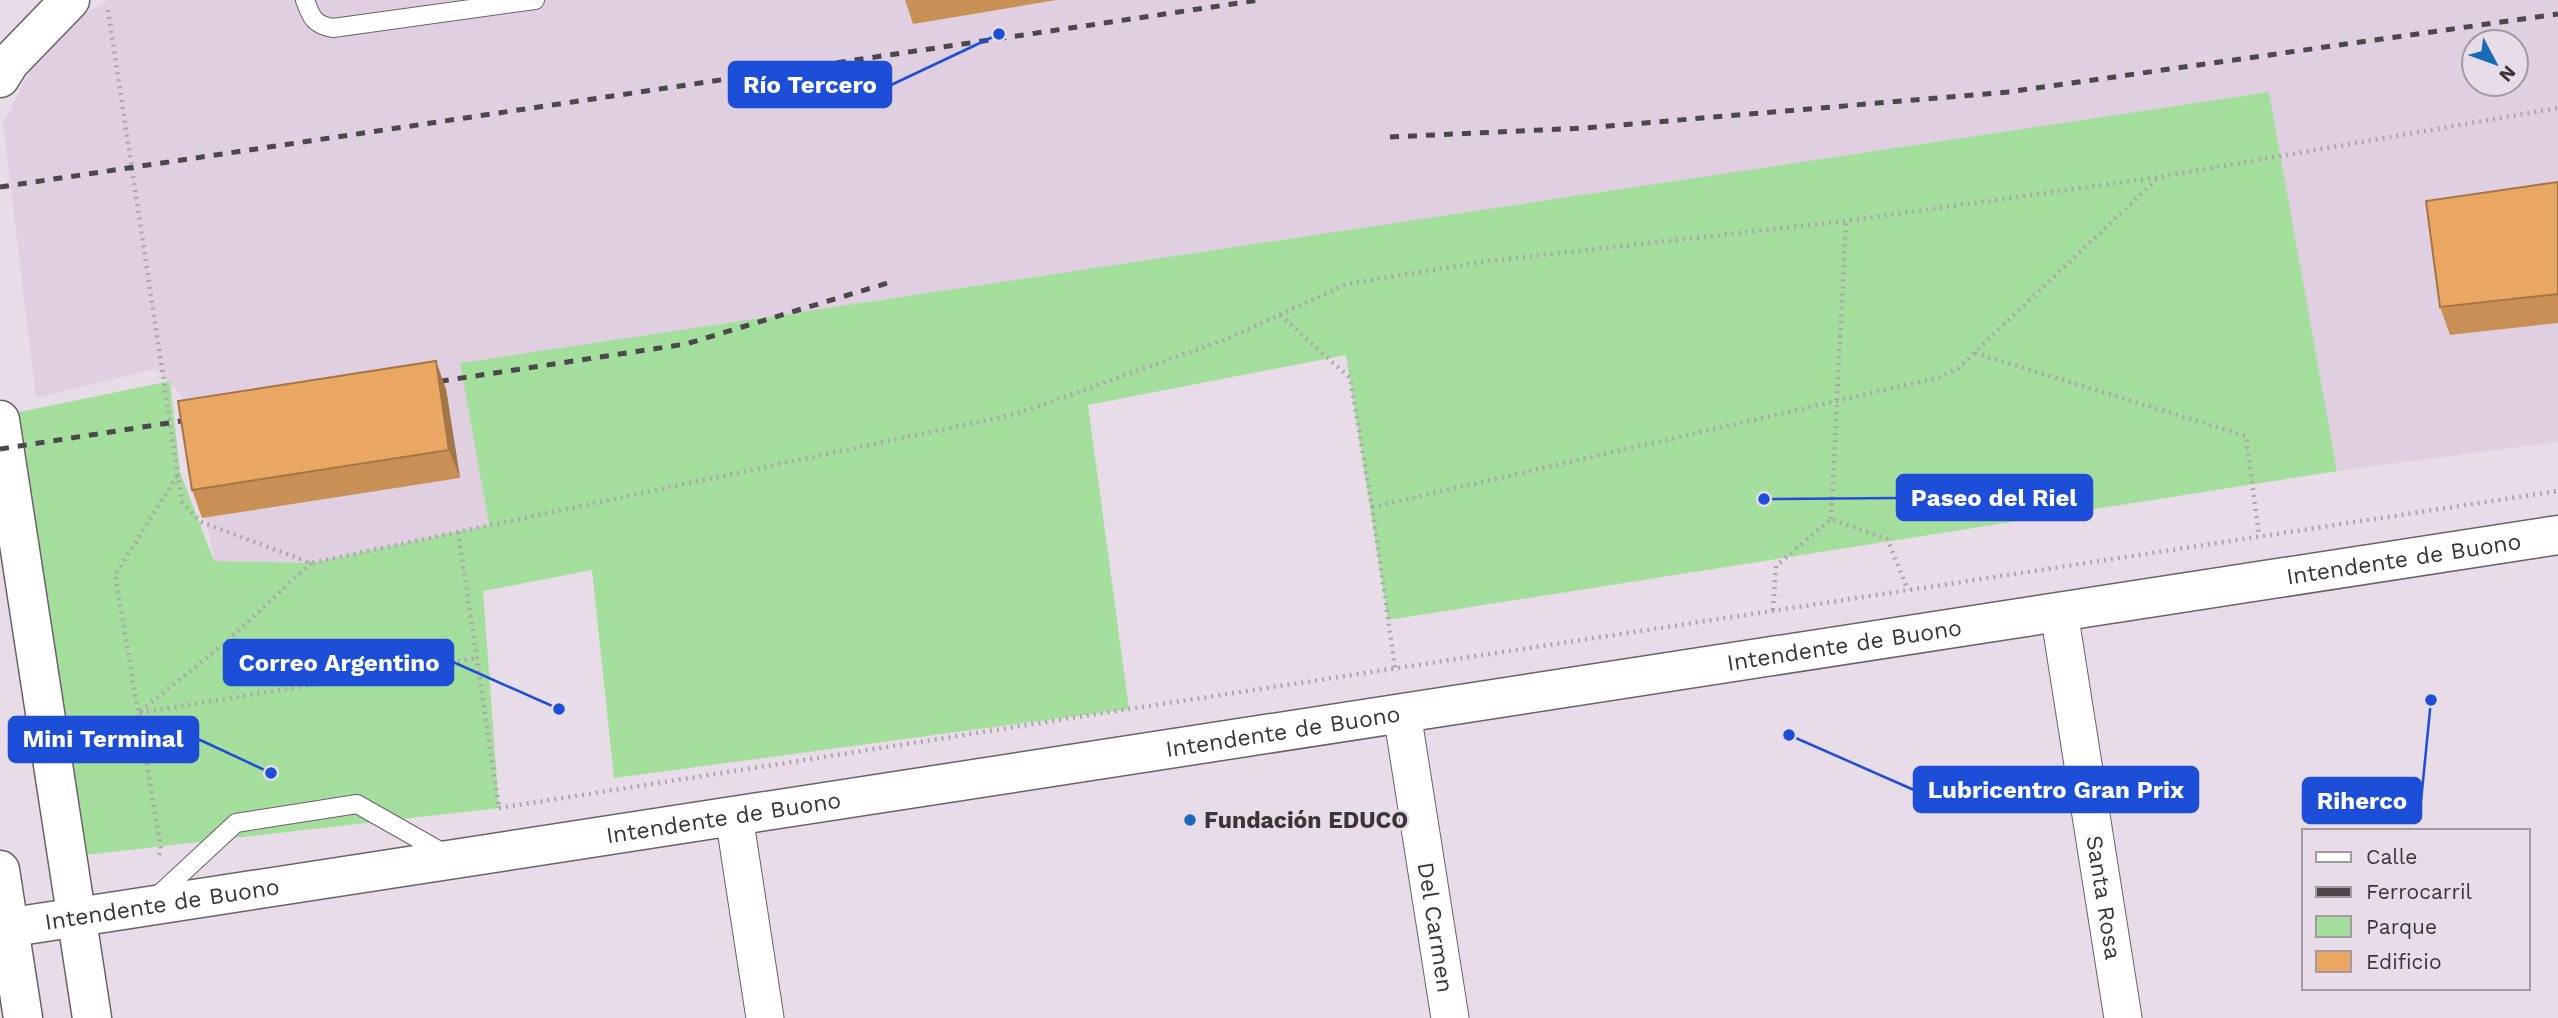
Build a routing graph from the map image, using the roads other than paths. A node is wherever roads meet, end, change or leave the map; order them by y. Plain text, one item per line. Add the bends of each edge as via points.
1 (70, 0) edge
2 (305, 0) edge
3 (535, 0) edge
4 (0, 78) edge
5 (0, 420) edge
6 (2558, 535) edge
7 (2059, 612) junction
8 (1402, 713) junction
9 (734, 816) junction
10 (454, 859) junction
11 (0, 870) edge
12 (145, 906) junction
13 (76, 917) junction
14 (5, 928) edge
15 (23, 1018) edge
16 (92, 1018) edge
17 (765, 1018) edge
18 (1450, 1018) edge
19 (2123, 1018) edge

1 - 4 main road
2 - 3 lane via 315,22 333,28
5 - 13 main road
6 - 7 main road, Intendente de Buono
7 - 8 main road, Intendente de Buono
7 - 19 street, Santa Rosa
8 - 9 main road, Intendente de Buono
8 - 18 street, Del Carmen
9 - 10 main road, Intendente de Buono
9 - 17 street
10 - 12 main road, Intendente de Buono
10 - 12 lane via 357,804 236,823
11 - 14 main road
12 - 13 main road, Intendente de Buono
13 - 14 main road, Intendente de Buono
13 - 16 main road
14 - 15 main road

